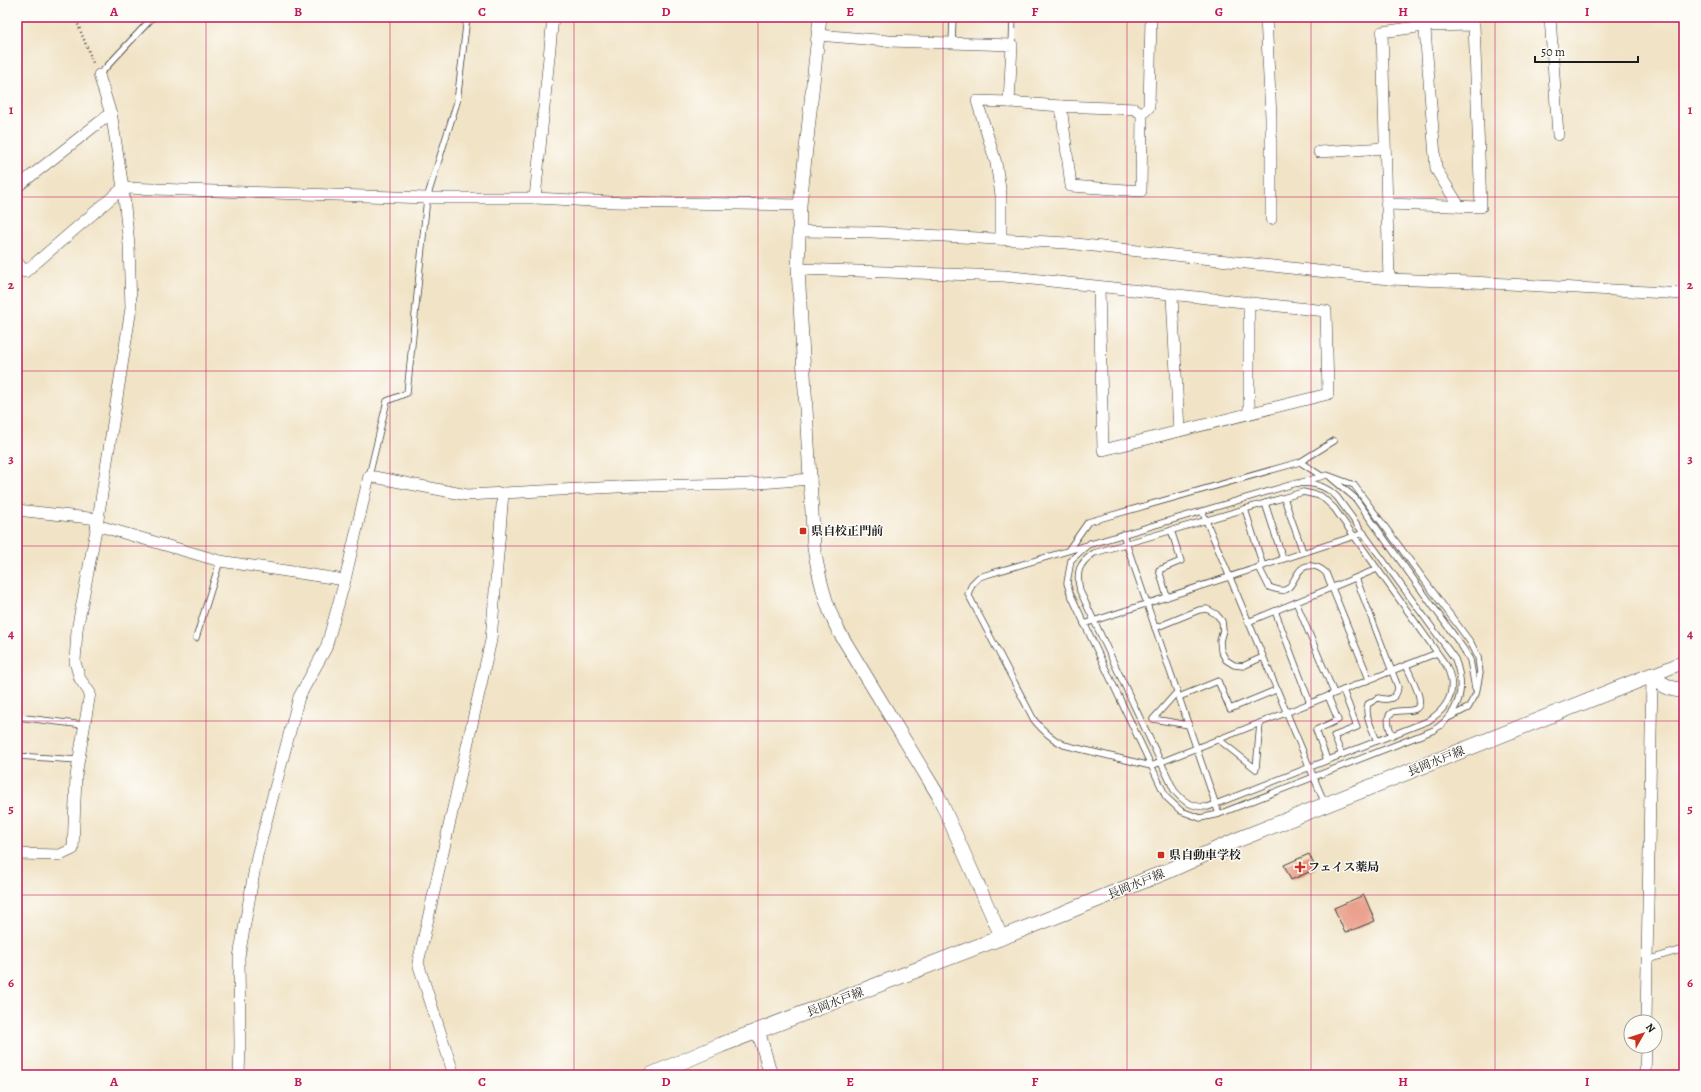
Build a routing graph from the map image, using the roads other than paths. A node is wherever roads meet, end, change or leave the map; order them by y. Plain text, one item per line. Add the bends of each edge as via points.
1 (153, 17) edge
2 (467, 17) edge
3 (553, 17) edge
4 (820, 17) edge
5 (952, 17) edge
6 (1013, 17) edge
7 (1151, 17) edge
8 (1266, 17) edge
9 (1550, 17) edge
10 (1424, 22) edge
11 (818, 35) junction
12 (952, 43) junction
13 (1012, 45) junction
14 (99, 75) joint
15 (1009, 102) junction
16 (1061, 106) junction
17 (111, 113) junction
18 (1142, 114) junction
19 (1558, 135) dead end
20 (1385, 148) junction
21 (1319, 152) dead end
22 (17, 187) edge
23 (123, 188) junction
24 (427, 198) junction
25 (535, 198) junction
26 (1386, 204) junction
27 (800, 205) junction
28 (1459, 206) junction
29 (1271, 219) dead end
30 (800, 231) junction
31 (1001, 239) junction
32 (17, 262) edge
33 (798, 269) junction
34 (1389, 279) junction
35 (1099, 287) junction
36 (1684, 294) edge
37 (1172, 296) junction
38 (1249, 303) junction
39 (1249, 413) junction
40 (1179, 431) junction
41 (1334, 441) dead end
42 (1300, 462) junction
43 (1320, 475) junction
44 (1327, 475) junction
45 (370, 476) junction
46 (811, 479) junction
47 (1298, 483) junction
48 (503, 493) junction
49 (1284, 498) junction
50 (1265, 503) junction
51 (1244, 509) junction
52 (17, 510) edge
53 (1202, 511) junction
54 (1206, 520) junction
55 (97, 522) junction
56 (1171, 530) junction
57 (1364, 533) junction
58 (1123, 534) junction
59 (1354, 536) junction
60 (1090, 543) junction
61 (1127, 543) junction
62 (1069, 549) junction
63 (1304, 552) junction
64 (1283, 559) junction
65 (220, 561) junction
66 (1261, 566) junction
67 (1377, 569) junction
68 (1229, 577) junction
69 (1356, 578) junction
70 (345, 580) junction
71 (1332, 587) junction
72 (1167, 597) junction
73 (1296, 602) junction
74 (1147, 604) junction
75 (1275, 611) junction
76 (1094, 621) junction
77 (1248, 622) junction
78 (1084, 624) junction
79 (1155, 628) junction
80 (196, 638) dead end
81 (1437, 653) junction
82 (1263, 657) junction
83 (1684, 662) edge
84 (1406, 665) junction
85 (1392, 671) junction
86 (1652, 675) junction
87 (1370, 679) junction
88 (1276, 690) junction
89 (1343, 690) junction
90 (1684, 690) edge
91 (1178, 694) junction
92 (1331, 694) junction
93 (1476, 694) junction
94 (1310, 703) junction
95 (1286, 712) junction
96 (17, 717) edge
97 (1449, 718) junction
98 (1260, 723) junction
99 (84, 725) junction
100 (1189, 725) junction
101 (1392, 735) junction
102 (1218, 739) junction
103 (1377, 741) junction
104 (1196, 748) junction
105 (1342, 755) junction
106 (17, 756) edge
107 (78, 760) junction
108 (1327, 760) junction
109 (1161, 762) junction
110 (1151, 766) junction
111 (1309, 768) junction
112 (1313, 778) junction
113 (1216, 804) junction
114 (1325, 805) junction
115 (1219, 814) junction
116 (17, 854) edge
117 (1002, 938) junction
118 (1684, 949) edge
119 (1647, 960) junction
120 (1646, 1014) edge
121 (758, 1030) junction
122 (1646, 1054) edge
123 (238, 1075) edge
124 (454, 1075) edge
125 (651, 1075) edge
126 (771, 1075) edge
127 (1645, 1075) edge

1 - 14 lane
2 - 24 lane via 457,102
3 - 25 street
4 - 11 street
5 - 12 lane
6 - 13 lane
7 - 18 street via 1149,107
8 - 29 street via 1271,117
9 - 19 street
10 - 20 street via 1382,32
10 - 28 street via 1436,169
10 - 28 street via 1474,25 1481,207
11 - 12 street
11 - 27 street
12 - 13 street
13 - 15 street
14 - 17 street
15 - 16 street
15 - 31 street via 978,101 996,163 1002,195
16 - 18 street via 1135,109
16 - 18 street via 1072,186 1141,191
17 - 22 street
17 - 23 street
20 - 21 street
20 - 26 street
23 - 24 street
23 - 32 street via 25,272
23 - 55 street via 129,245 131,308
24 - 25 street
24 - 45 lane via 407,393 387,401
25 - 27 street
26 - 28 street
26 - 34 street
27 - 30 street
30 - 31 street
30 - 33 street
31 - 34 street via 1075,244
33 - 35 street via 1004,276
33 - 46 street
34 - 36 street
35 - 37 street
35 - 40 street via 1103,450
37 - 38 street
37 - 40 street
38 - 39 street
38 - 39 street via 1326,311 1328,394
39 - 40 street
41 - 42 lane
42 - 43 lane
42 - 62 lane via 1088,522
43 - 44 lane
43 - 47 lane
44 - 93 lane via 1355,498 1463,648 1470,660
44 - 93 lane via 1358,489 1470,643 1478,657 1480,673
45 - 48 street via 467,495
45 - 70 street
46 - 48 street via 747,484 636,486
46 - 117 street via 814,548 821,588 830,614 869,684 938,795
47 - 53 lane
47 - 57 lane via 1319,485 1330,490
48 - 124 street via 491,640 418,963
49 - 50 lane
49 - 59 lane via 1303,492 1321,496 1334,508
49 - 63 lane
50 - 51 lane
50 - 64 lane
51 - 54 lane
51 - 66 lane
52 - 55 street
53 - 54 lane
53 - 58 lane
54 - 56 lane
54 - 68 lane
55 - 65 street
55 - 99 street via 77,630 75,662 80,679 90,693
56 - 61 lane
56 - 72 lane via 1181,561 1159,570
57 - 59 lane
57 - 97 lane via 1455,658 1461,690
58 - 60 lane
58 - 61 lane
59 - 63 lane
59 - 67 lane
60 - 62 lane
60 - 78 lane via 1071,560 1067,583
61 - 74 lane
61 - 76 lane via 1094,552 1084,560 1079,570 1080,591
62 - 110 lane via 979,577 972,584 968,594 1034,720 1044,732 1064,745
63 - 64 lane
64 - 66 lane
65 - 70 street
65 - 80 lane
66 - 68 lane
66 - 71 lane via 1269,587 1278,590 1285,590 1291,586 1298,573 1313,565 1326,573
67 - 69 lane
67 - 81 lane
68 - 72 lane
68 - 77 lane
69 - 71 lane
69 - 85 lane
70 - 123 street via 326,648 299,696 257,856 240,957
71 - 73 lane
71 - 87 lane
72 - 74 lane
73 - 75 lane
73 - 92 lane
74 - 76 lane
74 - 79 lane
75 - 77 lane
75 - 94 lane
76 - 78 lane
76 - 109 lane
77 - 82 lane
78 - 110 lane
79 - 82 lane via 1207,609 1222,621 1221,651 1226,660 1244,666
79 - 91 lane
81 - 84 lane
81 - 101 lane via 1451,675 1452,686 1445,707 1428,721
82 - 88 lane
83 - 86 street
84 - 85 lane
84 - 101 lane via 1420,698 1419,704 1408,712 1394,711 1388,716 1386,722
85 - 87 lane
85 - 103 lane via 1398,687 1397,694 1387,701 1378,698 1372,700 1366,710
86 - 90 main road via 1662,686
86 - 114 main road, 長岡水戸線
86 - 119 street
87 - 89 lane
88 - 91 lane via 1230,709 1218,681
88 - 95 lane
89 - 92 lane
89 - 105 lane via 1357,727 1334,736
91 - 100 lane
91 - 100 lane via 1153,719
92 - 94 lane
92 - 108 lane via 1338,720 1316,730
93 - 97 lane via 1468,708
94 - 95 lane
95 - 98 lane
95 - 111 lane
96 - 99 lane
97 - 112 lane via 1434,730
98 - 102 lane
98 - 102 lane via 1256,769
99 - 107 street
100 - 104 lane
101 - 103 lane
102 - 104 lane
103 - 105 lane
104 - 109 lane
104 - 113 lane
105 - 108 lane
106 - 107 lane
107 - 116 street via 73,849 60,855
108 - 111 lane
109 - 110 lane
109 - 113 lane via 1181,799 1200,807
110 - 115 lane via 1172,804 1200,818
111 - 112 lane
111 - 113 lane
112 - 114 lane
112 - 115 lane
113 - 115 lane
114 - 117 main road, 長岡水戸線
117 - 121 main road, 長岡水戸線
118 - 119 lane
119 - 120 street
121 - 125 main road, 長岡水戸線
121 - 126 street
122 - 127 street

